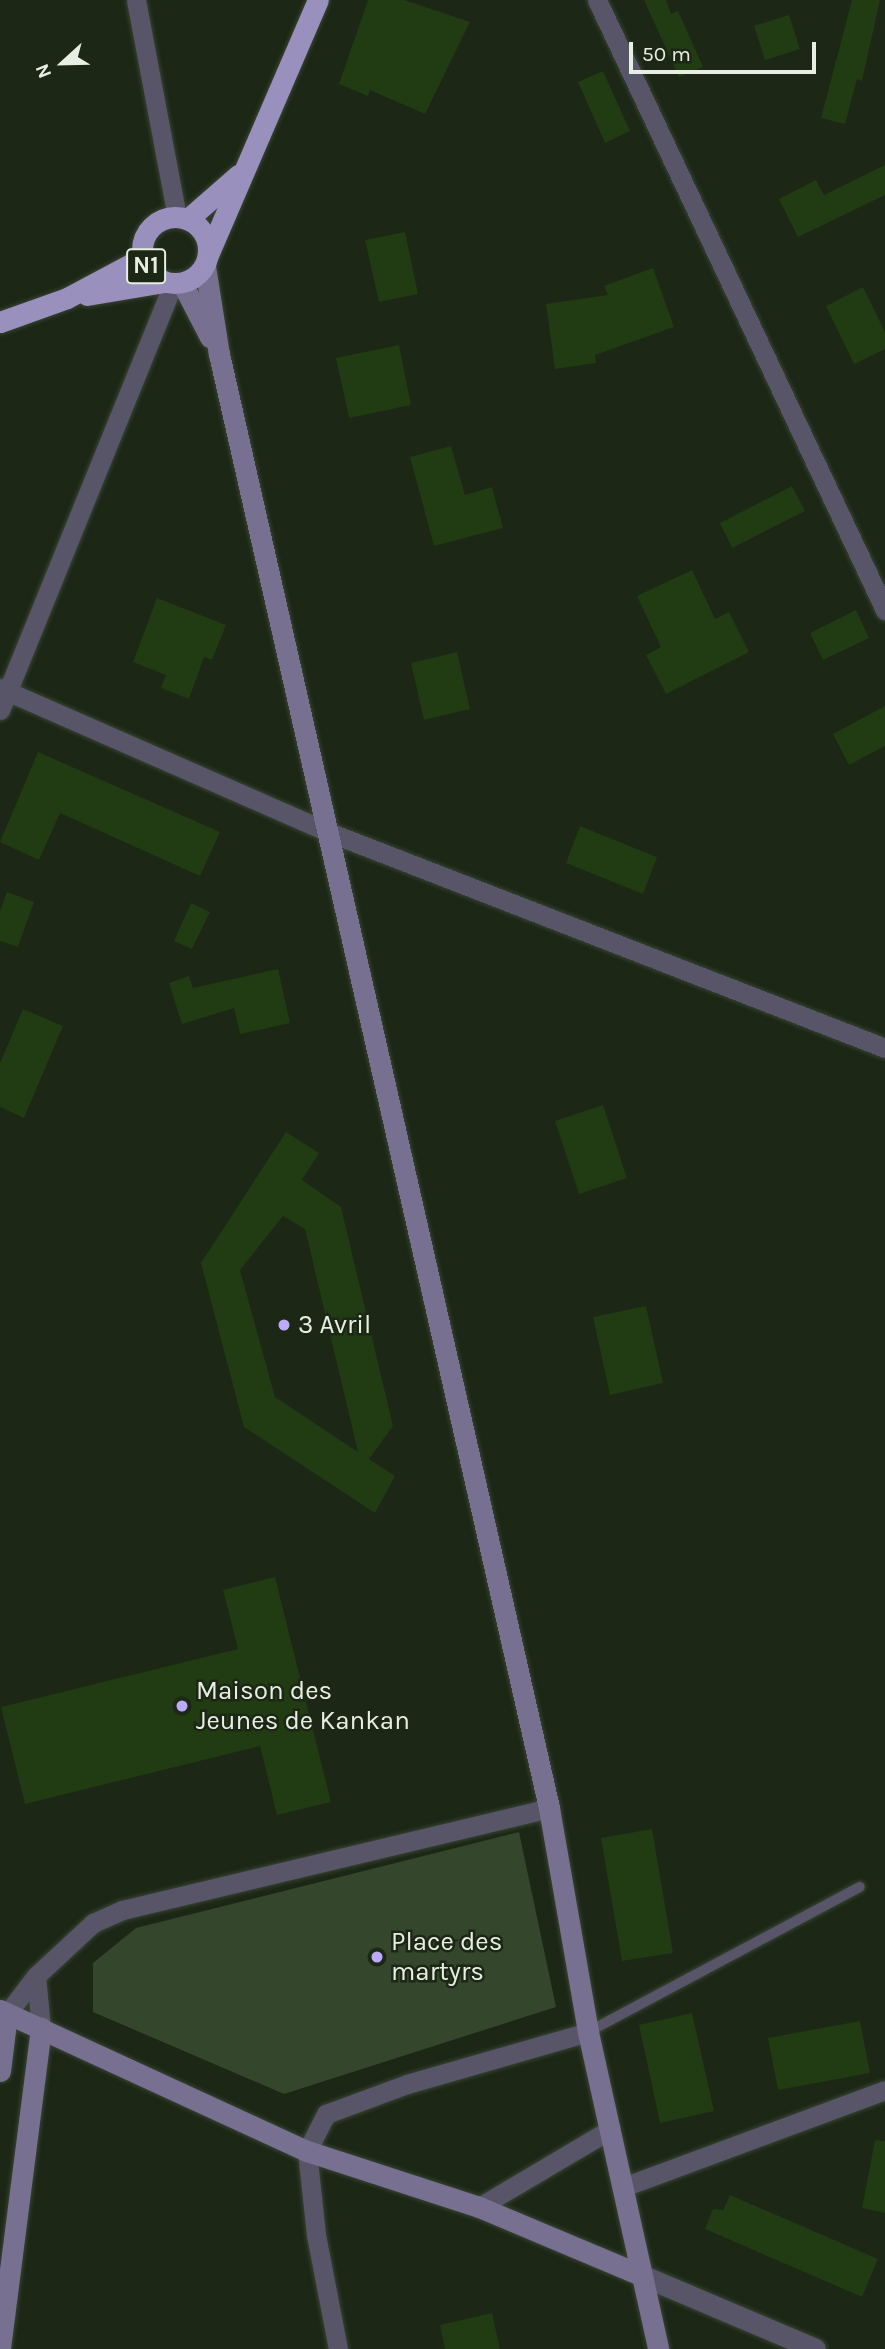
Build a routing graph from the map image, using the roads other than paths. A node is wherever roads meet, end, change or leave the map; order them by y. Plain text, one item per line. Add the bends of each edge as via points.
1 (136, 0) edge
2 (318, 0) edge
3 (597, 0) edge
4 (242, 171) junction
5 (182, 218) junction
6 (142, 258) junction
7 (207, 260) junction
8 (173, 283) junction
9 (67, 298) junction
10 (0, 322) edge
11 (219, 354) junction
12 (885, 610) edge
13 (3, 696) edge
14 (331, 833) junction
15 (885, 1048) edge
16 (550, 1808) junction
17 (860, 1887) dead end
18 (36, 1976) junction
19 (3, 2012) edge
20 (41, 2028) junction
21 (588, 2032) junction
22 (0, 2071) edge
23 (885, 2090) edge
24 (611, 2129) junction
25 (307, 2151) junction
26 (623, 2186) junction
27 (479, 2207) junction
28 (641, 2275) junction
29 (0, 2348) edge
30 (338, 2349) edge
31 (658, 2349) edge
32 (815, 2349) edge

1 - 5 street
2 - 4 highway, N1
3 - 12 street
4 - 5 highway, N1
4 - 7 highway, N1
5 - 6 highway, N1 via 148,229
5 - 7 highway, N1 via 204,234
6 - 8 highway, N1
6 - 9 highway, N1
7 - 8 highway, N1
7 - 11 main road
8 - 9 highway, N1
8 - 11 main road
8 - 13 street
9 - 10 highway, N1
11 - 14 main road
13 - 14 street
14 - 15 street
14 - 16 main road
16 - 18 street via 122,1910 93,1923
16 - 21 main road
17 - 21 lane
18 - 19 street
18 - 20 street
19 - 20 main road
19 - 22 main road
20 - 25 main road
20 - 29 main road
21 - 24 main road
21 - 25 street via 407,2084 326,2114
23 - 26 street
24 - 26 main road
24 - 27 street
25 - 27 main road
25 - 30 street via 316,2235
26 - 28 main road
27 - 28 main road
28 - 31 main road
28 - 32 street

